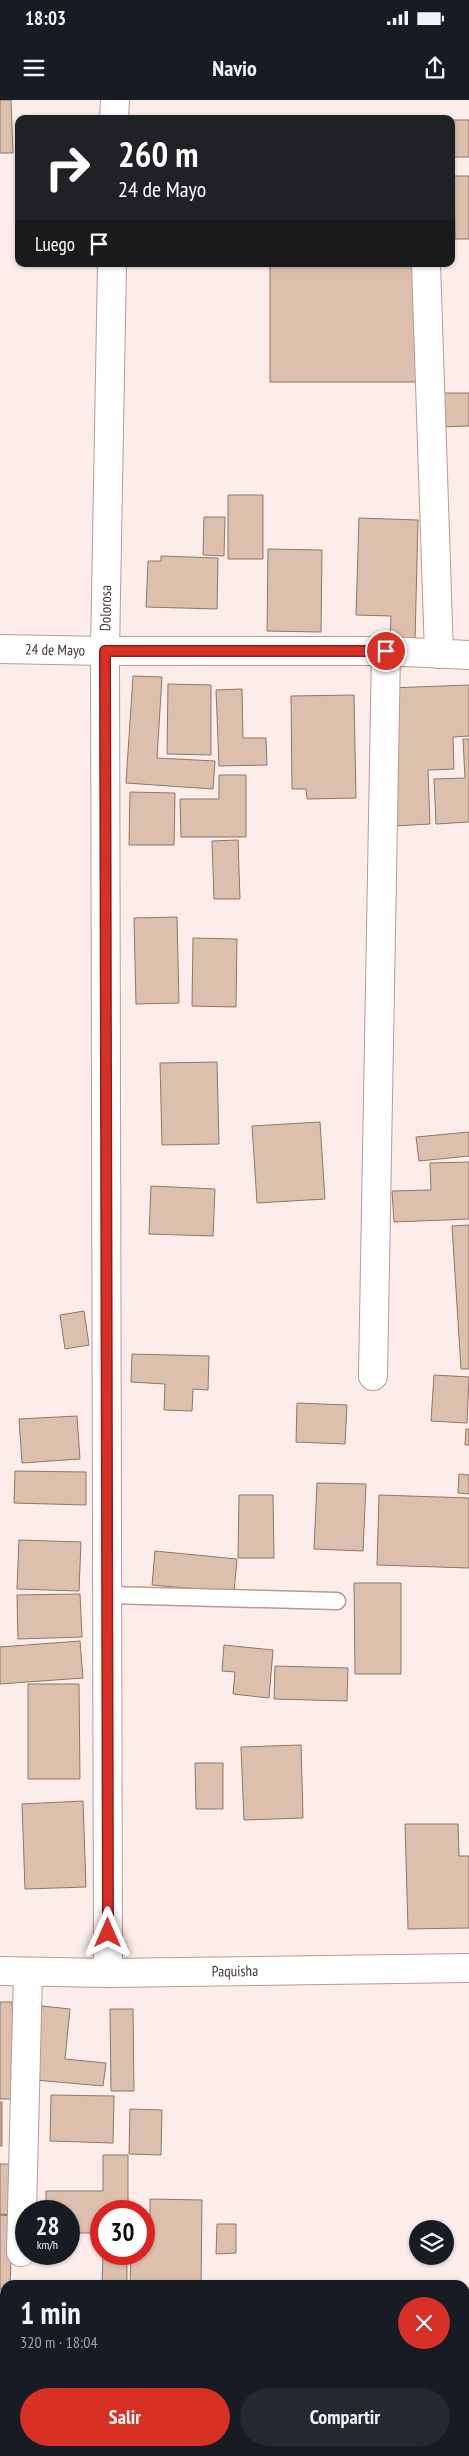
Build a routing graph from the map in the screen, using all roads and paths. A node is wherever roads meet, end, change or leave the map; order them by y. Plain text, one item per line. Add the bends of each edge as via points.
1 (114, 100) edge
2 (114, 115) edge
3 (112, 267) edge
4 (426, 267) edge
5 (0, 649) edge
6 (105, 651) junction
7 (386, 651) junction
8 (440, 654) junction
9 (469, 655) edge
10 (373, 1376) dead end
11 (108, 1595) junction
12 (337, 1601) dead end
13 (469, 1968) edge
14 (0, 1971) edge
15 (28, 1972) junction
16 (108, 1973) junction
17 (22, 2200) edge

1 - 2 street
3 - 6 street, Dolorosa
4 - 8 street
5 - 6 street, 24 de Mayo
6 - 7 street, 24 de Mayo
6 - 11 street, Dolorosa
7 - 8 street, 24 de Mayo
7 - 10 street
8 - 9 street, 24 de Mayo
11 - 12 lane
11 - 16 street, Dolorosa
13 - 16 street, Paquisha
14 - 15 street, Paquisha
15 - 16 street, Paquisha
15 - 17 street

